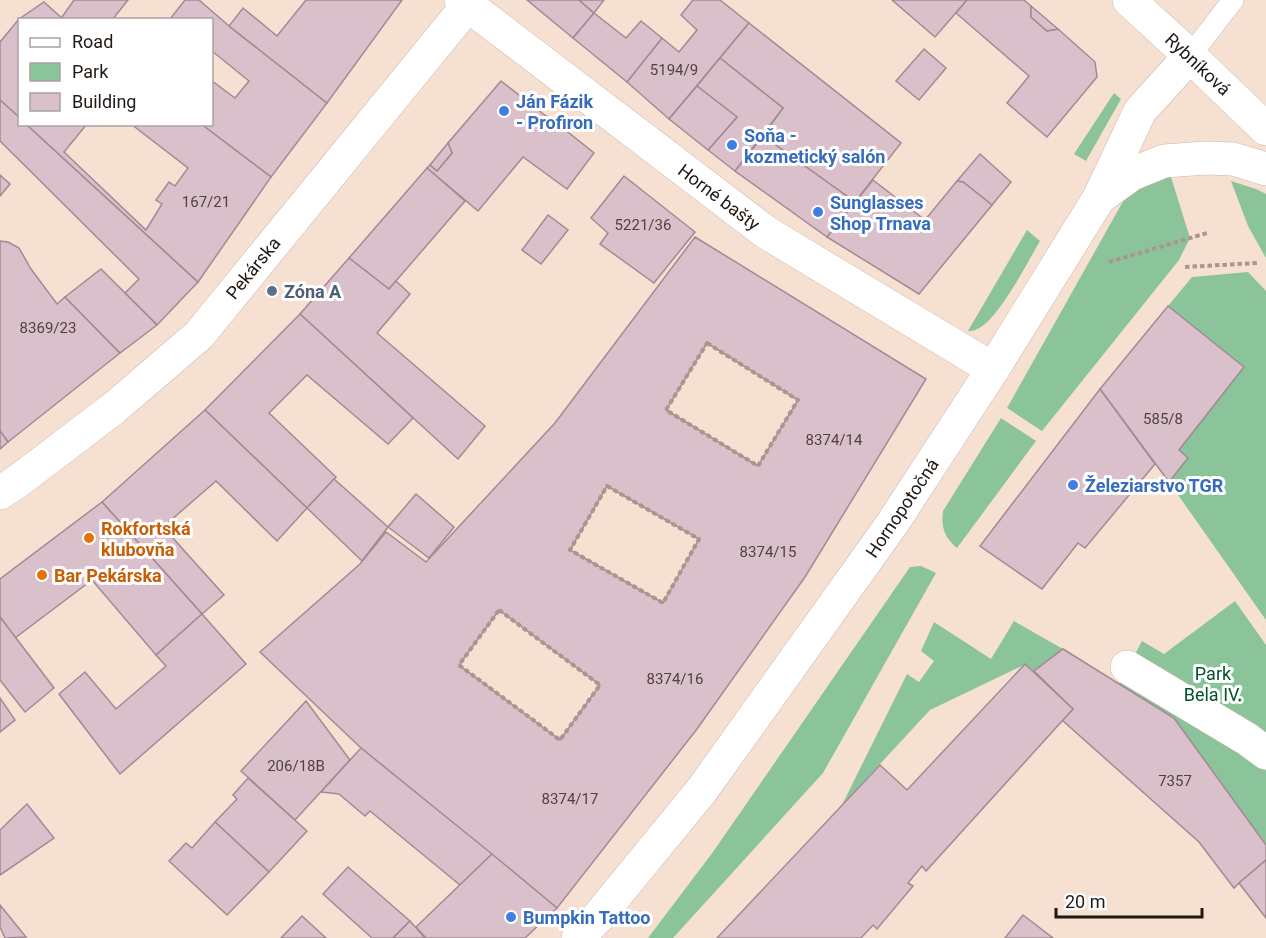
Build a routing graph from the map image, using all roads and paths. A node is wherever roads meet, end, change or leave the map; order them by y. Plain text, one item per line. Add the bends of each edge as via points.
1 (1129, 0) edge
2 (1233, 0) edge
3 (464, 2) edge
4 (1190, 56) junction
5 (1266, 129) edge
6 (1266, 169) edge
7 (1100, 198) junction
8 (1207, 233) dead end
9 (1257, 262) dead end
10 (1185, 267) dead end
11 (1048, 280) junction
12 (707, 343) joint
13 (993, 369) junction
14 (606, 486) joint
15 (0, 493) edge
16 (499, 610) joint
17 (1127, 667) dead end
18 (1266, 753) edge
19 (578, 938) edge

1 - 4 street, Rybníková
2 - 4 lane
3 - 13 street, Horné bašty via 767,234
3 - 15 street, Pekárska via 199,335 114,408
4 - 5 street, Rybníková
4 - 7 street, Hornopotočná via 1140,111
6 - 7 street via 1233,159 1164,161 1132,174
7 - 11 street, Hornopotočná
8 - 11 path
9 - 10 path
11 - 13 street, Hornopotočná
12 - 12 path via 666,410 758,466 798,400
13 - 19 street, Hornopotočná via 892,524 702,790
14 - 14 path via 570,550 663,603 699,539
16 - 16 path via 459,665 560,740 600,685
17 - 18 street

